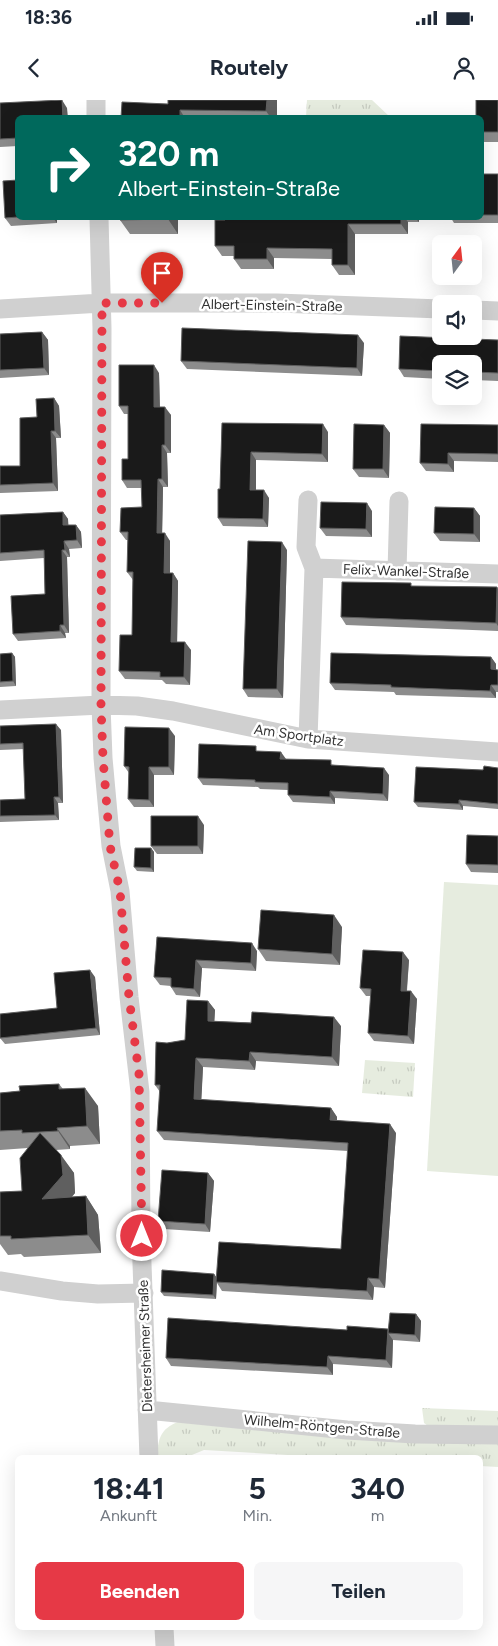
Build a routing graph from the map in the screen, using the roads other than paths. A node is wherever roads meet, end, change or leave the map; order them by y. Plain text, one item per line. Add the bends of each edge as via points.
1 (96, 100) edge
2 (96, 115) edge
3 (99, 220) edge
4 (102, 303) junction
5 (0, 309) edge
6 (432, 309) edge
7 (482, 310) edge
8 (498, 311) edge
9 (308, 500) dead end
10 (399, 501) dead end
11 (314, 568) junction
12 (397, 571) junction
13 (498, 574) edge
14 (101, 705) junction
15 (0, 710) edge
16 (308, 739) junction
17 (498, 752) edge
18 (0, 1281) edge
19 (144, 1293) junction
20 (147, 1410) junction
21 (498, 1434) edge
22 (150, 1455) edge
23 (164, 1630) edge
24 (165, 1646) edge

1 - 2 street
3 - 4 street, Dietersheimer Straße
4 - 5 street, Albert-Einstein-Straße
4 - 6 street, Albert-Einstein-Straße via 277,303
4 - 14 street, Dietersheimer Straße
7 - 8 street
9 - 11 street via 306,547
10 - 12 street
11 - 12 street, Felix-Wankel-Straße
11 - 16 street
12 - 13 street, Felix-Wankel-Straße
14 - 15 street, Am Sportplatz
14 - 16 street, Am Sportplatz via 137,706
14 - 19 street, Dietersheimer Straße via 110,846 121,898 140,1092
16 - 17 street, Am Sportplatz
18 - 19 street via 89,1293
19 - 20 street, Dietersheimer Straße
20 - 21 street, Wilhelm-Röntgen-Straße via 347,1430
20 - 22 street, Dietersheimer Straße
23 - 24 street

